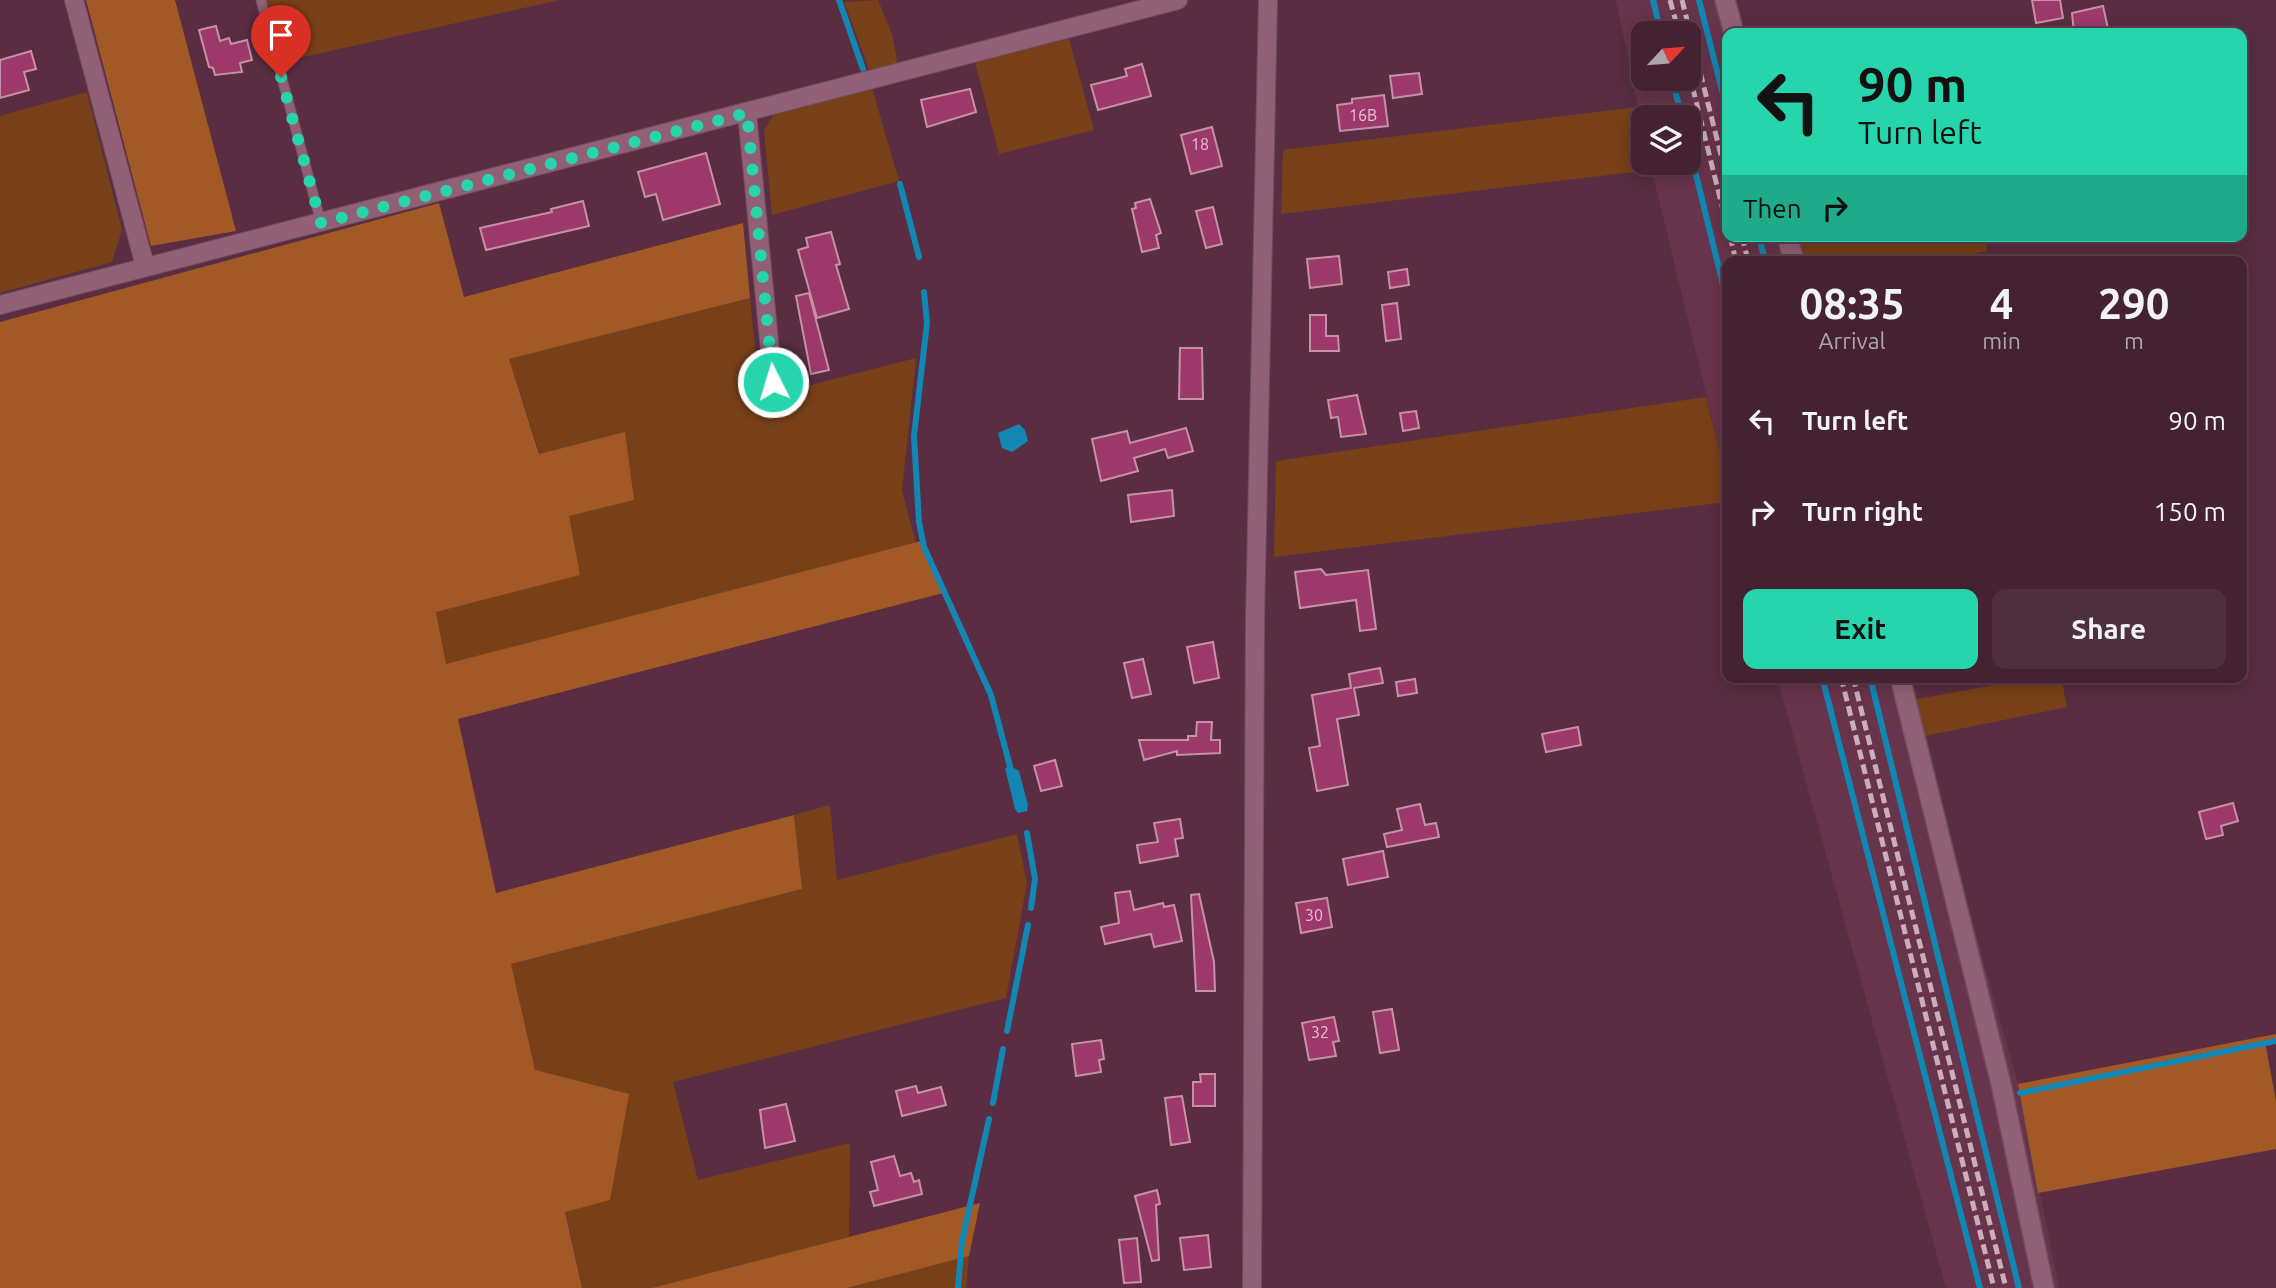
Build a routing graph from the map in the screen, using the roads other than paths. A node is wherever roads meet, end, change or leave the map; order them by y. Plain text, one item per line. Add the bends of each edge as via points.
1 (74, 0) edge
2 (261, 0) edge
3 (1178, 0) edge
4 (1268, 0) edge
5 (1725, 0) edge
6 (1733, 28) edge
7 (747, 113) junction
8 (321, 223) junction
9 (145, 266) junction
10 (0, 305) edge
11 (773, 382) dead end
12 (1901, 683) edge
13 (1252, 1288) edge
14 (2044, 1288) edge

1 - 9 street
2 - 8 lane
3 - 7 street
4 - 13 street via 1255,620
5 - 6 street
7 - 8 street
7 - 11 street
8 - 9 street
9 - 10 street
12 - 14 street via 2001,1084

